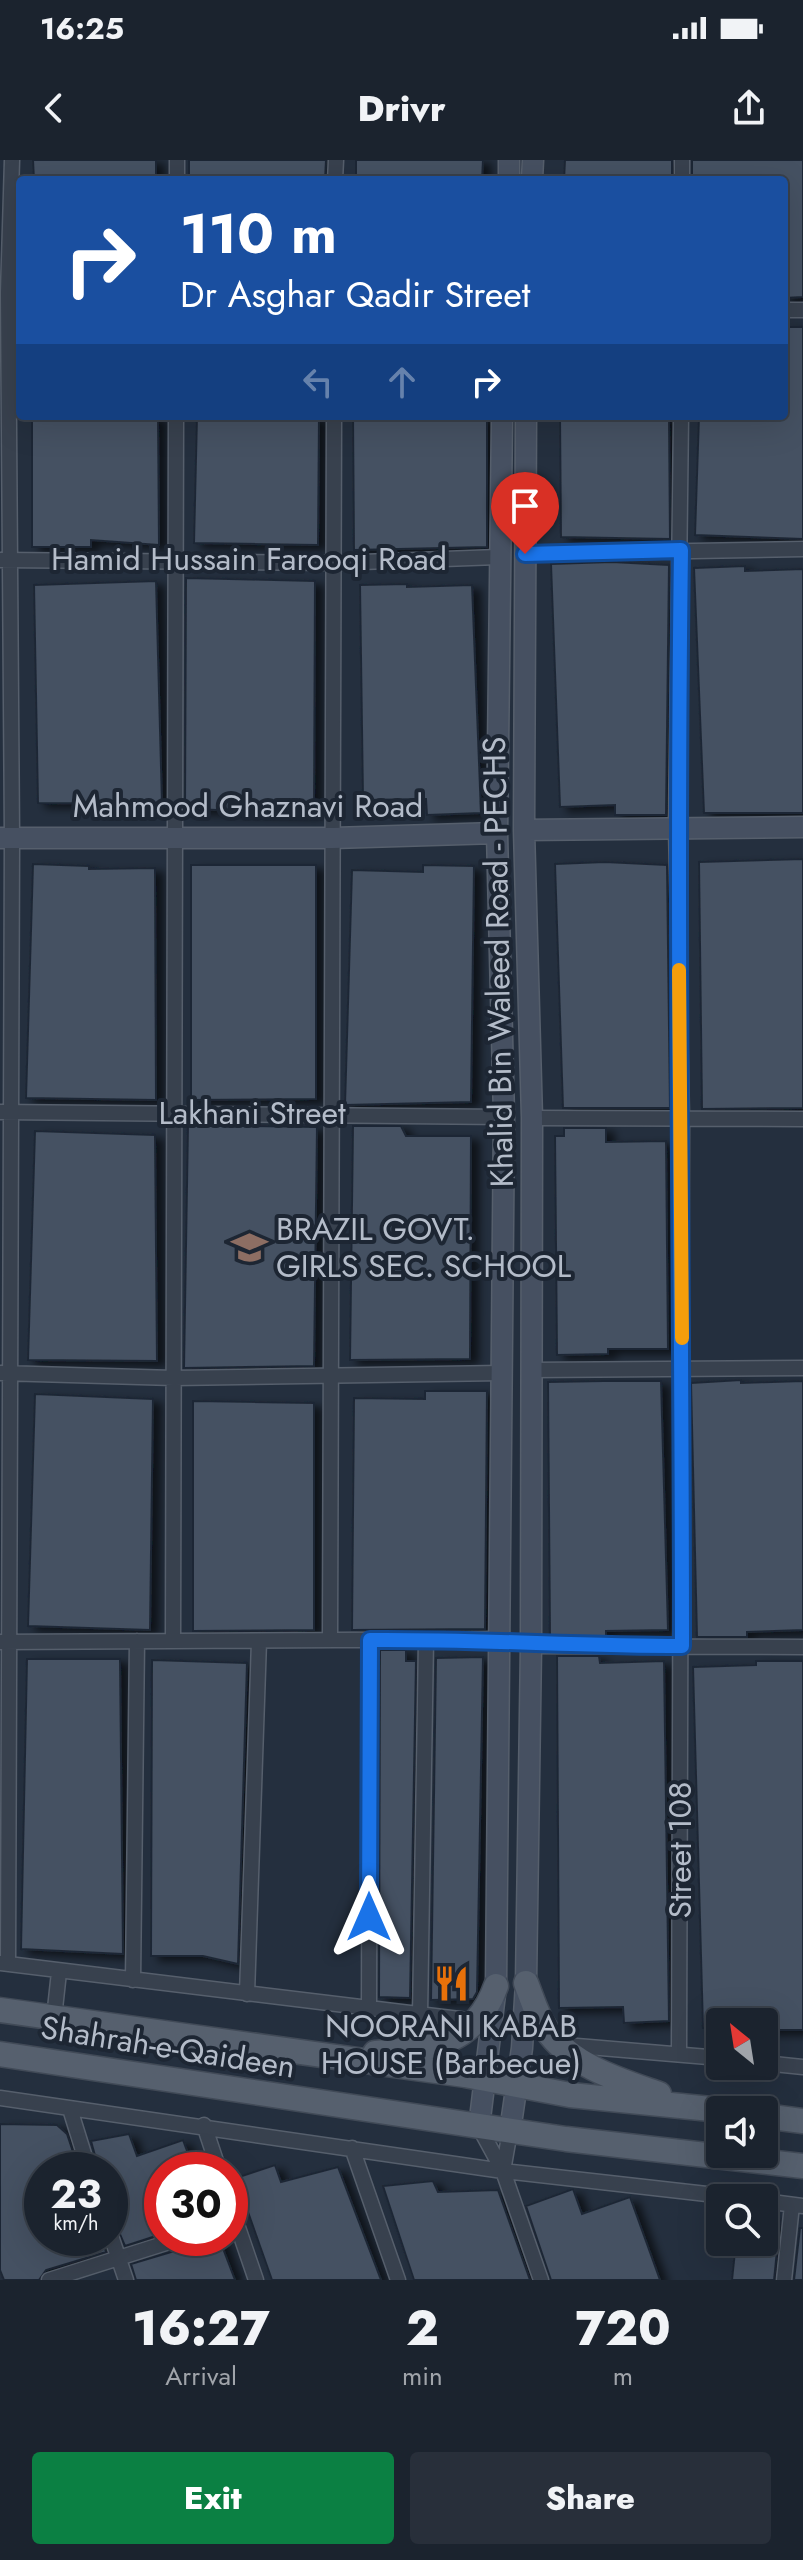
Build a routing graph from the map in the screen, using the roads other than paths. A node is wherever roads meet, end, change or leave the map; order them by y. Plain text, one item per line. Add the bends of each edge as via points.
1 (12, 160) edge
2 (9, 293) edge
3 (176, 420) edge
4 (334, 420) edge
5 (502, 420) edge
6 (526, 420) edge
7 (681, 420) edge
8 (803, 549) edge
9 (681, 550) junction
10 (525, 554) junction
11 (498, 557) junction
12 (5, 560) edge
13 (175, 561) junction
14 (334, 563) junction
15 (676, 826) junction
16 (803, 827) edge
17 (524, 830) junction
18 (497, 833) junction
19 (6, 838) edge
20 (175, 838) junction
21 (333, 838) junction
22 (6, 1112) edge
23 (175, 1113) junction
24 (332, 1113) junction
25 (504, 1117) junction
26 (532, 1118) junction
27 (682, 1119) junction
28 (803, 1119) edge
29 (682, 1366) junction
30 (803, 1368) edge
31 (531, 1370) junction
32 (5, 1373) edge
33 (502, 1373) junction
34 (174, 1378) junction
35 (331, 1378) junction
36 (499, 1639) junction
37 (330, 1640) junction
38 (370, 1640) junction
39 (426, 1640) junction
40 (137, 1641) junction
41 (173, 1641) junction
42 (259, 1641) junction
43 (5, 1642) edge
44 (531, 1646) junction
45 (682, 1646) junction
46 (803, 1647) edge
47 (4, 1964) edge
48 (59, 1972) junction
49 (133, 1980) junction
50 (526, 1983) junction
51 (496, 1986) junction
52 (247, 1994) junction
53 (369, 2009) junction
54 (0, 2010) edge
55 (420, 2015) junction
56 (54, 2018) junction
57 (479, 2021) junction
58 (561, 2045) junction
59 (261, 2047) junction
60 (0, 2054) edge
61 (679, 2054) junction
62 (706, 2057) edge
63 (778, 2064) edge
64 (803, 2067) edge
65 (486, 2078) junction
66 (518, 2084) junction
67 (0, 2098) edge
68 (706, 2107) edge
69 (706, 2108) edge
70 (70, 2109) junction
71 (778, 2118) edge
72 (803, 2121) edge
73 (204, 2125) junction
74 (479, 2127) junction
75 (510, 2131) junction
76 (352, 2148) junction
77 (83, 2152) edge
78 (213, 2152) edge
79 (803, 2166) edge
80 (503, 2171) junction
81 (706, 2194) edge
82 (797, 2206) edge
83 (144, 2250) edge
84 (117, 2256) edge
85 (247, 2256) edge
86 (118, 2259) junction
87 (49, 2280) edge
88 (126, 2280) edge
89 (256, 2280) edge
90 (398, 2280) edge
91 (541, 2280) edge
92 (784, 2280) edge

1 - 2 street
2 - 12 street
3 - 13 street
4 - 14 street
5 - 11 main road, Khalid Bin Waleed Road - PECHS
6 - 10 main road, Khalid Bin Waleed Road - PECHS
7 - 9 street, Street 108
8 - 9 street
9 - 10 street
9 - 15 street, Street 108
10 - 17 main road, Khalid Bin Waleed Road - PECHS
11 - 14 street, Hamid Hussain Farooqi Road
11 - 18 main road, Khalid Bin Waleed Road - PECHS
12 - 13 street, Hamid Hussain Farooqi Road
12 - 19 street
13 - 14 street, Hamid Hussain Farooqi Road
13 - 20 street
14 - 21 street
15 - 16 main road
15 - 17 main road
15 - 27 street, Street 108
17 - 26 main road, Khalid Bin Waleed Road - PECHS
18 - 21 main road, Mahmood Ghaznavi Road
18 - 25 main road, Khalid Bin Waleed Road - PECHS
19 - 20 main road, Mahmood Ghaznavi Road
19 - 22 street
20 - 21 main road, Mahmood Ghaznavi Road
20 - 23 street
21 - 24 street
22 - 23 street, Lakhani Street
22 - 32 street
23 - 24 street, Lakhani Street
23 - 34 street
24 - 25 street, Lakhani Street
24 - 35 street
25 - 33 main road, Khalid Bin Waleed Road - PECHS
26 - 27 street
26 - 31 main road, Khalid Bin Waleed Road - PECHS
27 - 28 street
27 - 29 street, Street 108
29 - 30 street
29 - 31 street
29 - 45 street, Street 108
31 - 44 main road, Khalid Bin Waleed Road - PECHS
32 - 34 street
32 - 43 street
33 - 35 street
33 - 36 main road, Khalid Bin Waleed Road - PECHS
34 - 35 street
34 - 41 street
35 - 37 street
36 - 39 street
36 - 44 street
36 - 51 main road, Khalid Bin Waleed Road - PECHS
37 - 38 street
37 - 42 street
38 - 39 street
38 - 53 street
39 - 55 street
40 - 41 street
40 - 43 street
40 - 49 street
41 - 42 street
42 - 52 street
43 - 47 street
44 - 45 street
44 - 50 main road, Khalid Bin Waleed Road - PECHS
45 - 46 street
45 - 61 street, Street 108
47 - 48 street
48 - 49 street
48 - 56 street
49 - 52 street
50 - 58 main road via 546,2030
50 - 66 main road, Khalid Bin Waleed Road - PECHS
51 - 57 main road
51 - 65 main road, Khalid Bin Waleed Road - PECHS
52 - 53 street
53 - 55 street
54 - 56 main road, Shahrah-e-Qaideen
55 - 57 street
56 - 59 main road, Shahrah-e-Qaideen
57 - 59 main road via 466,2032 421,2049 357,2055
58 - 61 street
58 - 68 main road via 600,2072
59 - 65 main road, Shahrah-e-Qaideen
60 - 74 main road, Shahrah-e-Qaideen
61 - 62 street
63 - 64 street
65 - 66 main road, Shahrah-e-Qaideen
65 - 74 main road, Khalid Bin Waleed Road - PECHS
66 - 69 main road, Shahrah-e-Qaideen via 570,2095
66 - 75 main road, Khalid Bin Waleed Road - PECHS
67 - 70 street
70 - 73 street
70 - 77 street
71 - 72 main road
73 - 76 street
73 - 78 street
74 - 75 main road, Shahrah-e-Qaideen
74 - 80 street
75 - 79 main road, Shahrah-e-Qaideen
75 - 80 street
76 - 80 street
76 - 90 street
80 - 81 street
80 - 91 street
82 - 92 street
83 - 86 street
84 - 86 street
85 - 89 street
86 - 87 street
86 - 88 street

